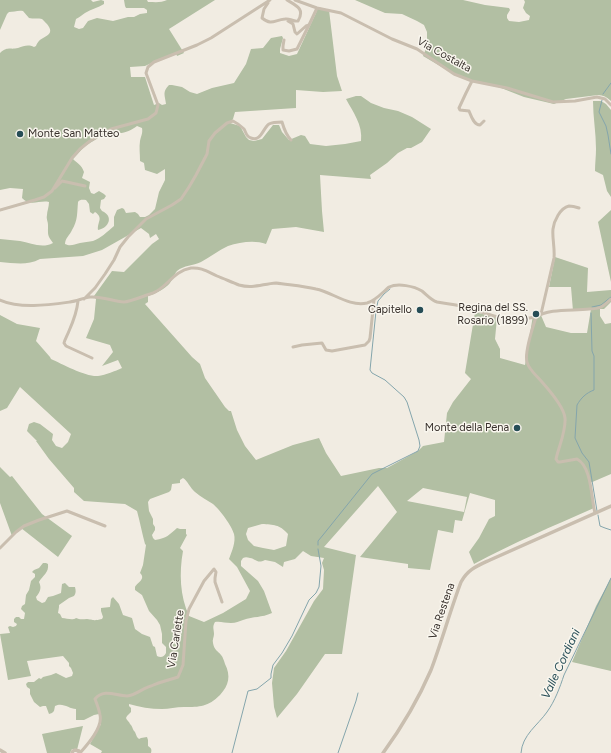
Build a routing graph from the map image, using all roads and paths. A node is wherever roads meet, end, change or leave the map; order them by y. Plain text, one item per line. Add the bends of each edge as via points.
1 (270, 0) edge
2 (287, 0) edge
3 (294, 0) edge
4 (317, 8) junction
5 (286, 18) junction
6 (309, 26) junction
7 (284, 40) dead end
8 (472, 81) junction
9 (611, 105) edge
10 (484, 121) dead end
11 (291, 140) dead end
12 (85, 186) dead end
13 (52, 191) junction
14 (579, 208) dead end
15 (0, 210) edge
16 (84, 299) junction
17 (611, 299) edge
18 (0, 300) edge
19 (374, 300) junction
20 (78, 301) junction
21 (541, 314) junction
22 (536, 317) junction
23 (293, 347) dead end
24 (92, 358) dead end
25 (611, 506) edge
26 (595, 513) junction
27 (105, 526) dead end
28 (0, 548) edge
29 (222, 602) dead end
30 (0, 750) edge
31 (4, 753) edge
32 (72, 753) edge
33 (79, 753) edge
34 (383, 753) edge

1 - 5 street via 262,18 273,22
1 - 13 street via 197,45 148,66 146,73 158,105 156,113 148,118 111,129 90,141 72,158
2 - 5 street via 301,12 298,21
3 - 4 street, Via Costalta
4 - 6 street
4 - 8 street, Via Costalta via 341,13 392,40 417,49 454,74
5 - 6 street via 293,24 297,34
6 - 7 street via 297,49 283,50
8 - 9 street, Via Costalta via 507,88 553,102 597,97 605,99
8 - 10 street via 459,108 469,111 478,125
11 - 16 street via 282,122 269,124 256,139 246,135 244,129 233,121 227,123 209,141 207,154 181,199 146,219 128,237 105,274
12 - 13 street via 62,180
13 - 15 street via 44,197
14 - 21 street via 565,208 555,223 555,253
16 - 19 street via 92,297 129,301 155,292 178,273 195,268 204,269 246,286 280,284 317,289 358,304
16 - 20 street
17 - 21 street via 600,307
18 - 20 street via 31,306
19 - 22 street via 389,287 396,285 418,289 438,302 502,318
19 - 23 street via 370,338 365,345 332,351 326,350 322,343
20 - 24 street via 64,343
21 - 22 street
22 - 26 street via 527,363 561,406 565,416 556,459 558,462 577,459 586,468
25 - 26 street, Via Restena
26 - 34 street, Via Restena via 468,572 461,582 424,686
27 - 28 street via 67,511 24,526
29 - 33 street, Via Carlette via 215,582 214,569 189,608 183,665 178,677 149,686 133,695 107,692 97,696 95,700 101,715 100,721 96,731
30 - 31 street
32 - 33 street via 74,750

